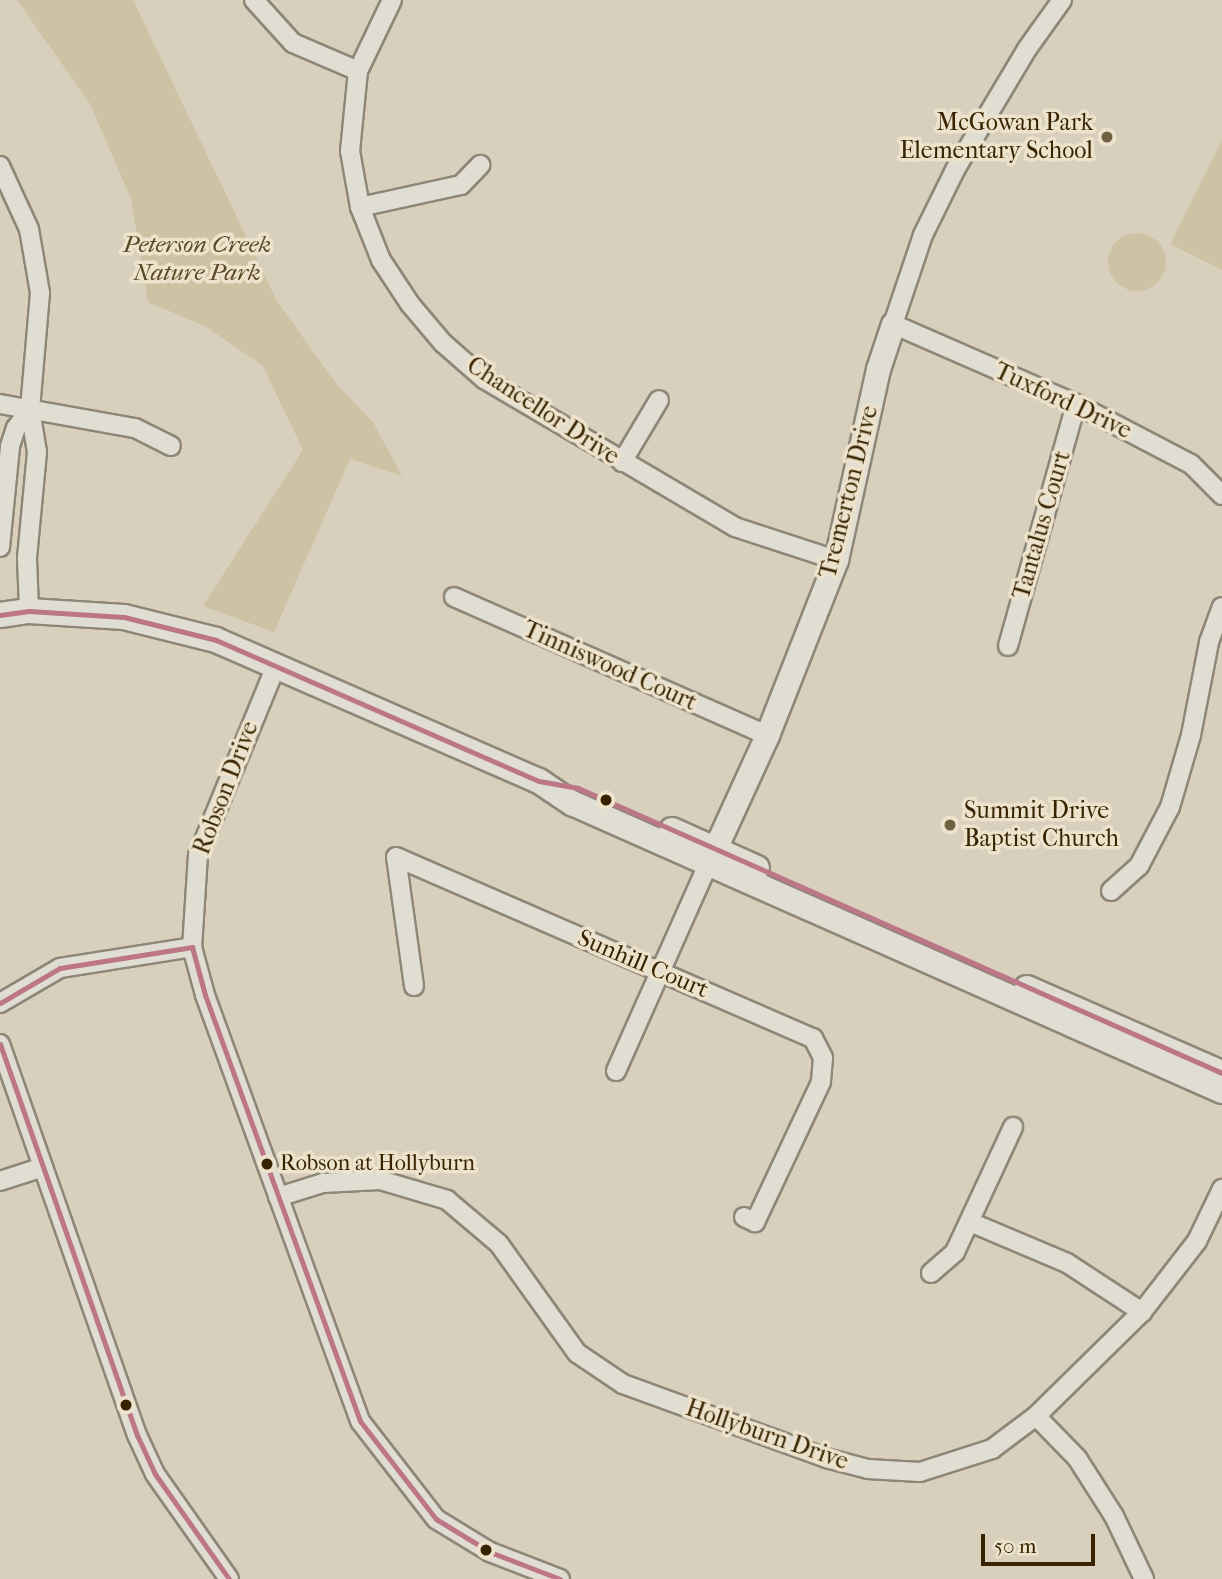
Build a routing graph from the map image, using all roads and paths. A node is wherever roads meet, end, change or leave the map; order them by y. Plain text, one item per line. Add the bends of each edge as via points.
1 (254, 0) edge
2 (392, 0) edge
3 (1062, 0) edge
4 (358, 71) junction
5 (480, 165) dead end
6 (0, 166) edge
7 (360, 207) junction
8 (893, 324) junction
9 (659, 400) dead end
10 (0, 404) edge
11 (1076, 404) junction
12 (30, 410) junction
13 (170, 446) dead end
14 (622, 462) junction
15 (1222, 495) edge
16 (0, 547) edge
17 (836, 560) junction
18 (454, 597) dead end
19 (1222, 607) edge
20 (29, 611) junction
21 (0, 615) edge
22 (1008, 646) dead end
23 (276, 666) junction
24 (767, 734) junction
25 (711, 856) junction
26 (1111, 891) dead end
27 (192, 947) junction
28 (660, 972) junction
29 (414, 986) dead end
30 (0, 1003) edge
31 (0, 1044) edge
32 (616, 1071) dead end
33 (1222, 1073) edge
34 (1222, 1091) edge
35 (1013, 1127) dead end
36 (43, 1167) junction
37 (0, 1181) edge
38 (1222, 1189) edge
39 (278, 1197) junction
40 (744, 1217) dead end
41 (970, 1222) junction
42 (931, 1273) dead end
43 (1142, 1312) junction
44 (1036, 1416) junction
45 (229, 1579) edge
46 (561, 1579) edge
47 (1144, 1579) edge

1 - 4 street via 293,43
2 - 4 street, Chancellor Drive
3 - 8 street, Tremerton Drive via 956,168 923,235
4 - 7 street, Chancellor Drive via 350,151
5 - 7 street via 461,185
6 - 12 street via 29,229 40,293
7 - 14 street, Chancellor Drive via 381,260 443,344 484,379
8 - 11 street, Tuxford Drive
8 - 17 street, Tremerton Drive via 878,369
9 - 14 street
10 - 12 street
11 - 15 street, Tuxford Drive via 1191,464
11 - 22 street, Tantalus Court
12 - 13 street via 135,428
12 - 16 street via 10,446
12 - 20 street via 37,452 27,558
14 - 17 street, Chancellor Drive via 735,527
17 - 24 street, Tremerton Drive
18 - 24 street, Tinniswood Court
19 - 26 street via 1209,642 1191,735 1170,807 1139,866
20 - 21 main road
20 - 23 main road via 80,612 161,624 216,640
23 - 25 main road via 539,780 572,803
23 - 27 street, Robson Drive via 198,855
24 - 25 street, Tremerton Drive
25 - 28 street, Tremerton Drive
25 - 33 main road
25 - 34 main road
27 - 30 street via 60,968
27 - 39 street, Robson Drive
28 - 29 street, Sunhill Court via 396,858
28 - 32 street, Tremerton Drive
28 - 40 street, Sunhill Court via 813,1038 824,1058 821,1082 755,1222
31 - 36 street
35 - 41 street
36 - 37 street
36 - 45 street via 151,1465
38 - 43 street, Hollyburn Drive via 1196,1241
39 - 44 street, Hollyburn Drive via 323,1183 380,1180 447,1200 499,1244 577,1353 623,1384 826,1458 868,1469 920,1472 992,1449
39 - 46 street, Robson Drive via 360,1421 399,1475 436,1519 490,1552
41 - 42 street via 955,1252
41 - 43 street via 1067,1263
43 - 44 street, Hollyburn Drive
44 - 47 street via 1077,1458 1114,1516

